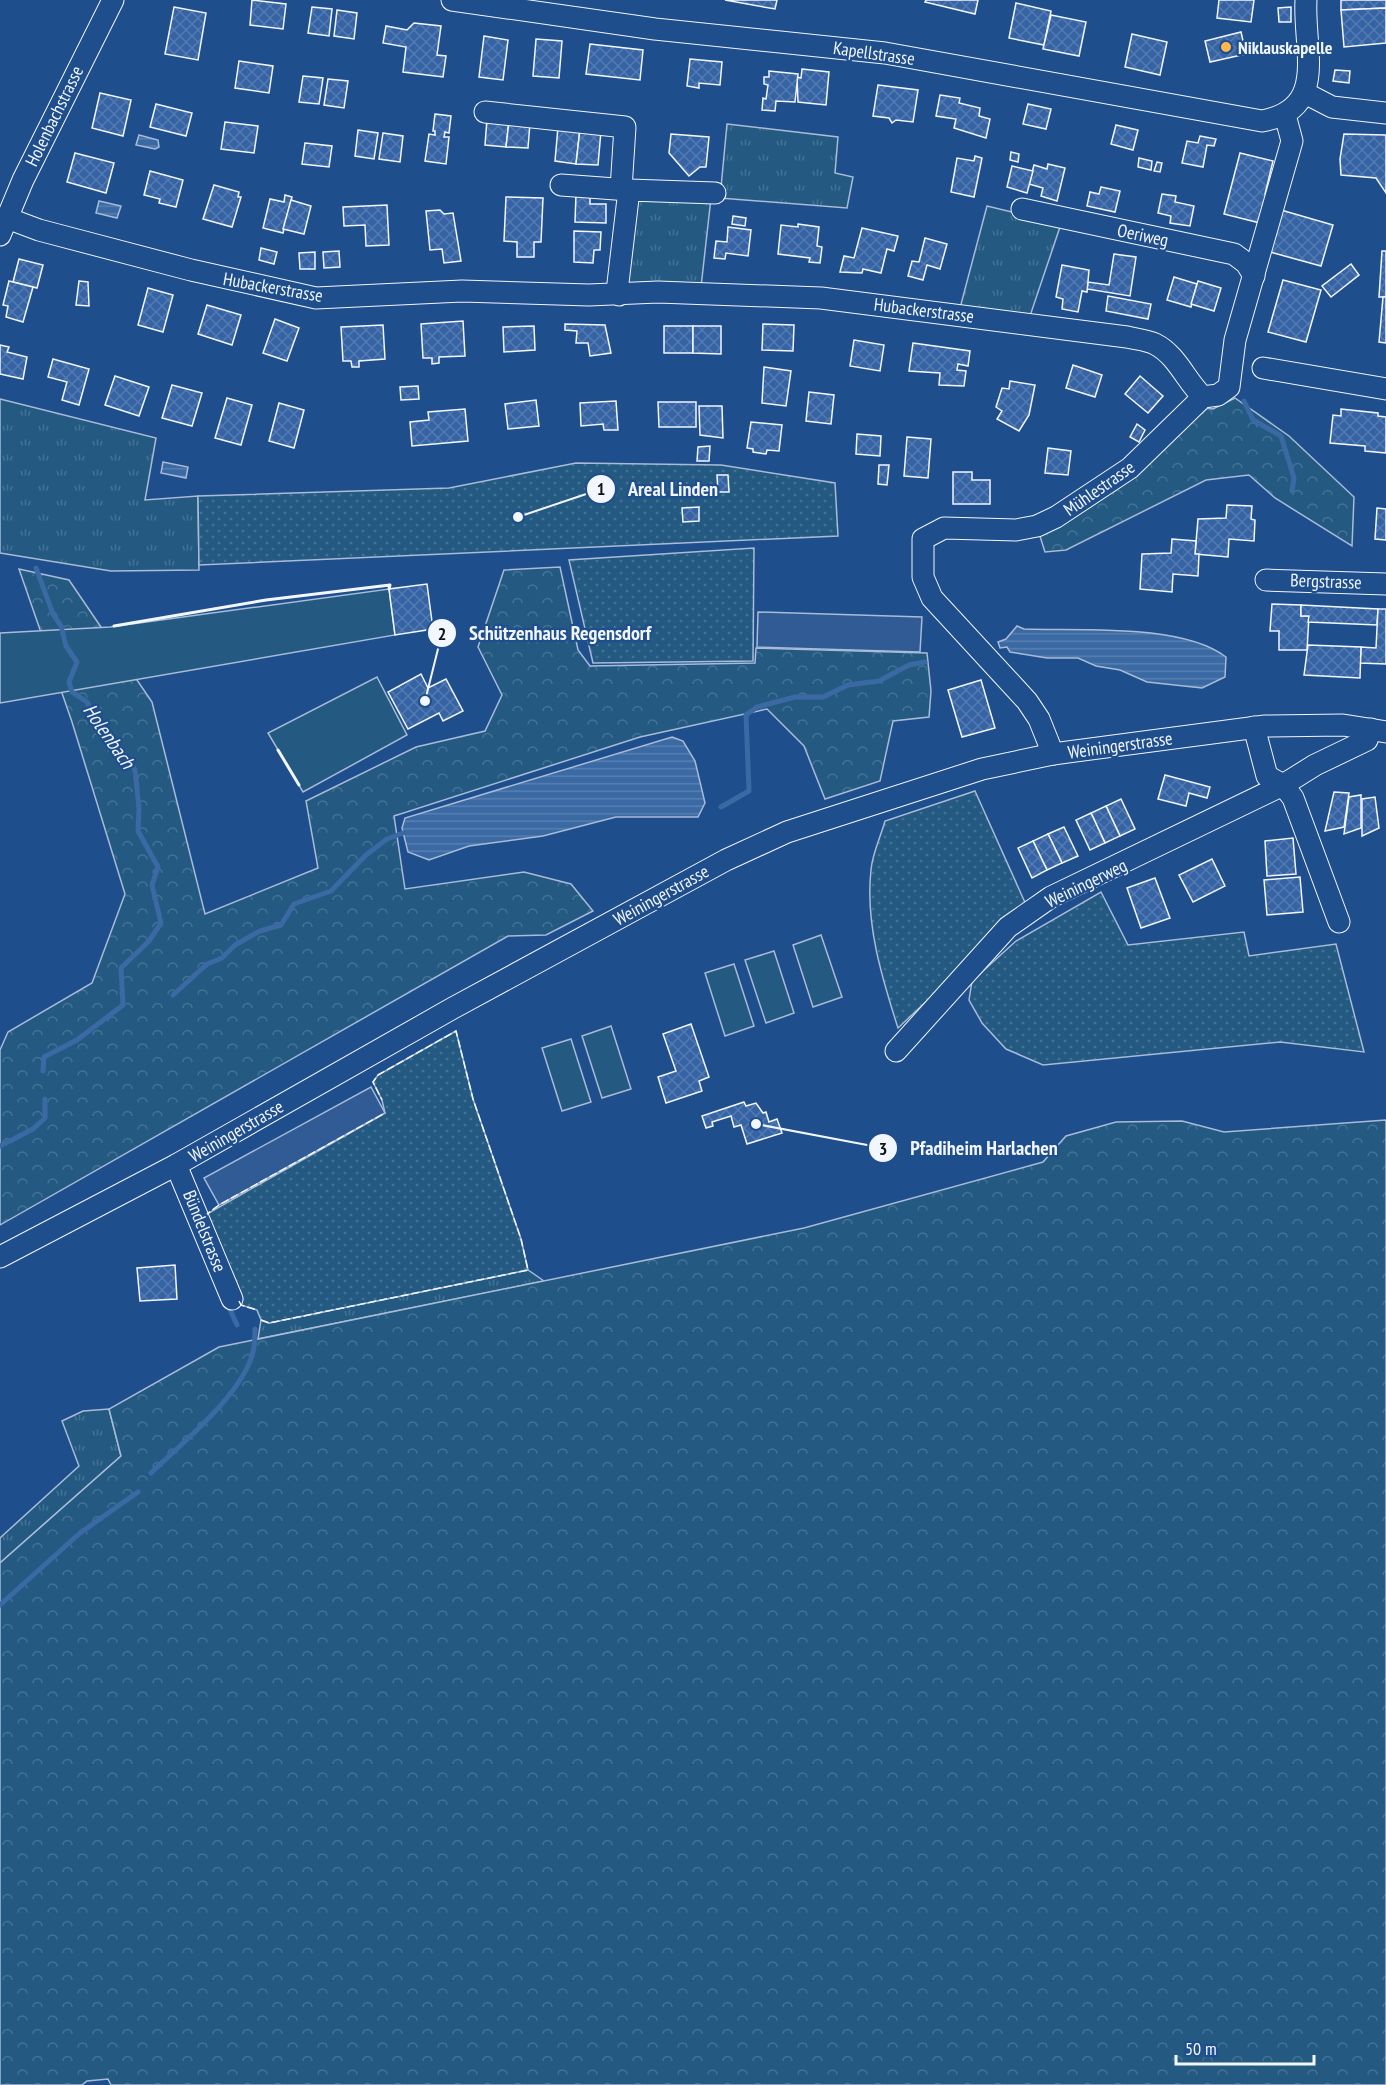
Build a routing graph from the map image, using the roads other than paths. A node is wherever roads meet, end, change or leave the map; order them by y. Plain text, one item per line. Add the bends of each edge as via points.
1 (113, 0) edge
2 (452, 0) edge
3 (1306, 0) edge
4 (1305, 93) junction
5 (485, 112) dead end
6 (1386, 112) edge
7 (1289, 113) junction
8 (561, 185) dead end
9 (625, 190) junction
10 (715, 193) dead end
11 (1022, 209) dead end
12 (4, 226) edge
13 (1254, 276) junction
14 (619, 295) junction
15 (1263, 368) dead end
16 (1386, 389) edge
17 (1203, 397) junction
18 (1266, 580) dead end
19 (1386, 584) edge
20 (1254, 727) junction
21 (1378, 730) edge
22 (1053, 753) junction
23 (1283, 785) junction
24 (1340, 922) dead end
25 (896, 1051) dead end
26 (176, 1165) junction
27 (0, 1257) edge
28 (232, 1299) dead end

1 - 12 street, Holenbachstrasse
2 - 7 street, Kapellstrasse via 655,29 885,53 1262,121
3 - 4 street
4 - 6 street via 1332,107
4 - 7 street
5 - 9 street via 625,126
7 - 13 street, Mühlestrasse via 1292,141
8 - 9 street
9 - 10 street
9 - 14 street
11 - 13 street, Oeriweg via 1234,254
12 - 14 street, Hubackerstrasse via 39,230 316,298 462,291
13 - 17 street, Mühlestrasse via 1234,340 1229,387 1218,395
14 - 17 street, Hubackerstrasse via 658,292 821,298 1126,337 1155,344 1182,369
15 - 16 street
17 - 22 street, Mühlestrasse via 1130,468 1056,517 1016,530 944,528 923,539 923,577 932,598 1027,701
18 - 19 street, Bergstrasse
20 - 21 street, Weiningerstrasse via 1305,724
20 - 22 street, Weiningerstrasse
20 - 23 street via 1267,776
21 - 23 street, Weiningerweg via 1367,740
22 - 26 street, Weiningerstrasse via 982,769 759,844 453,1008
23 - 24 street via 1293,798
23 - 25 street, Weiningerweg via 1051,897 1008,927
26 - 27 street, Weiningerstrasse
26 - 28 street, Bündelstrasse

